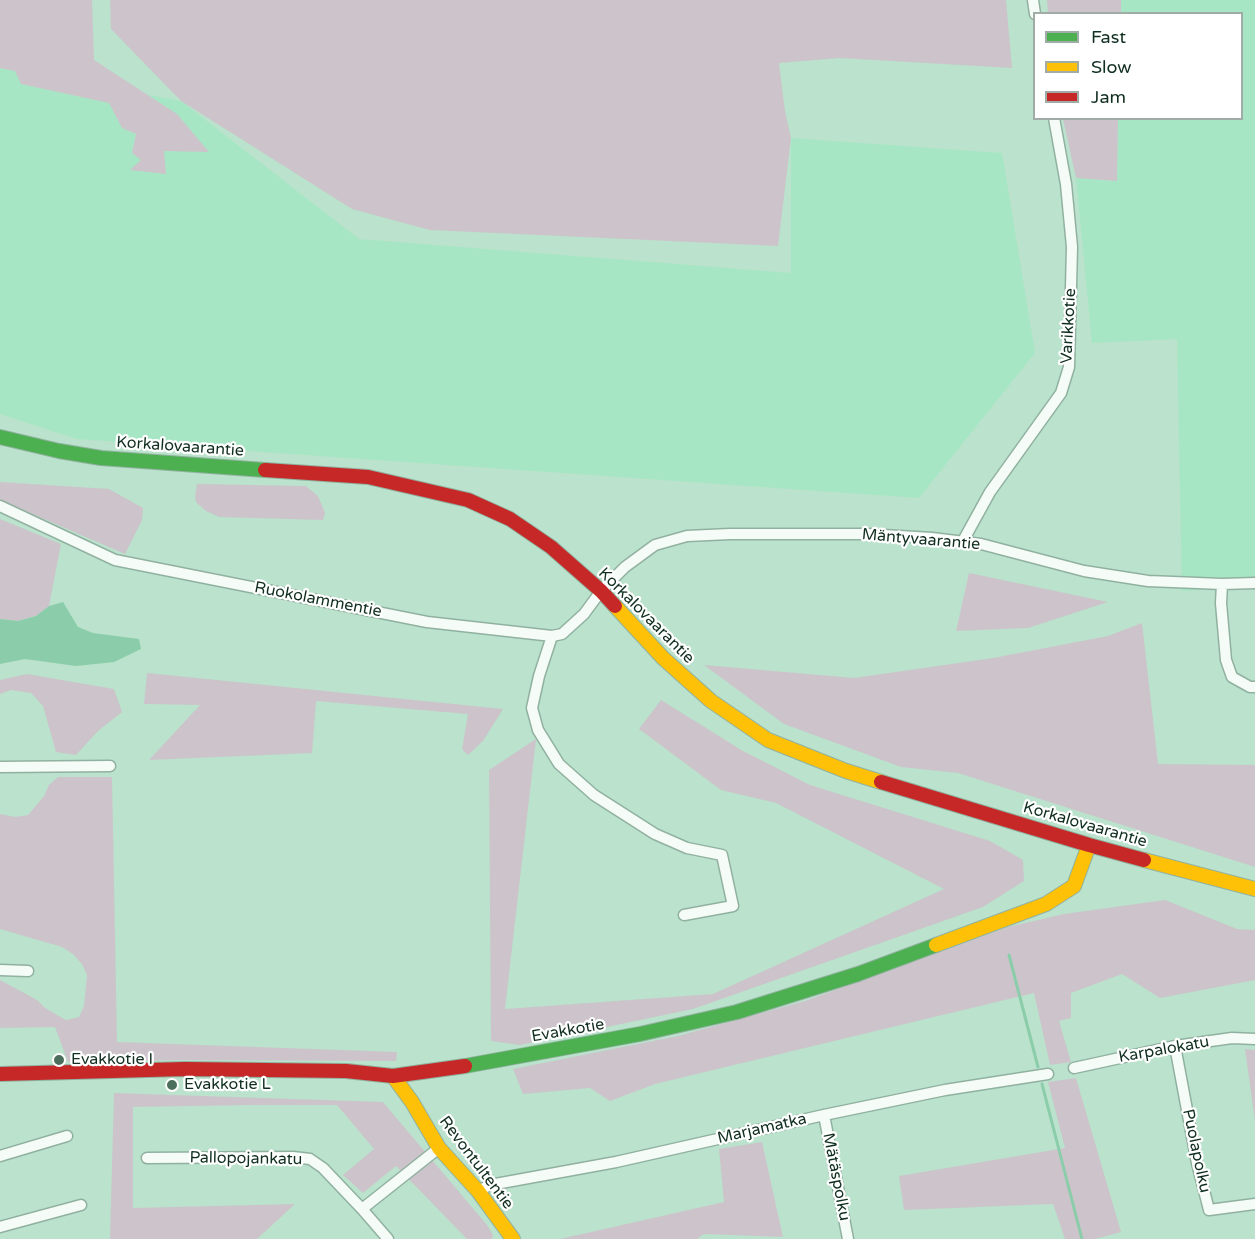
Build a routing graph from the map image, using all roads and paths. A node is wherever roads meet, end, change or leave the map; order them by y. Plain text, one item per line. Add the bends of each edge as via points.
1 (1054, 120) edge
2 (0, 436) edge
3 (0, 506) edge
4 (963, 541) junction
5 (1255, 583) edge
6 (1222, 584) junction
7 (601, 591) junction
8 (552, 636) junction
9 (1255, 687) edge
10 (110, 766) dead end
11 (0, 767) edge
12 (1089, 845) junction
13 (1255, 890) edge
14 (684, 915) dead end
15 (0, 970) edge
16 (28, 971) dead end
17 (1255, 1038) edge
18 (1176, 1046) junction
19 (1074, 1068) dead end
20 (0, 1074) edge
21 (1048, 1074) dead end
22 (393, 1076) junction
23 (824, 1115) junction
24 (67, 1136) dead end
25 (439, 1148) junction
26 (0, 1156) edge
27 (147, 1158) dead end
28 (478, 1191) junction
29 (1255, 1204) edge
30 (81, 1205) dead end
31 (362, 1209) junction
32 (0, 1227) edge
33 (388, 1239) edge
34 (513, 1239) edge
35 (848, 1239) edge

1 - 4 street, Varikkotie via 1072,247 1069,367 1061,393 990,492
2 - 7 street, Korkalovaarantie via 101,458 368,477 426,489 468,500 510,519 551,547
3 - 8 street, Ruokolammentie via 115,560 416,620
4 - 6 street, Mäntyvaarantie via 1084,571 1148,581
4 - 7 street, Mäntyvaarantie via 868,534 687,536 655,545
5 - 6 street, Mäntyvaarantie
6 - 9 street via 1226,660 1232,677
7 - 8 street, Mäntyvaarantie via 584,614 562,634
7 - 12 street, Korkalovaarantie via 695,687 768,740 846,771
8 - 14 street via 532,708 538,730 559,764 594,795 655,834 687,848 722,855 733,906
10 - 11 street
12 - 13 street, Korkalovaarantie
12 - 22 street, Evakkotie via 1074,886 1046,904 858,974 737,1012 640,1034
15 - 16 street
17 - 18 street, Karpalokatu
18 - 19 street, Karpalokatu
18 - 29 street, Puolapolku via 1209,1210
20 - 22 street, Evakkotie via 196,1069 346,1071
21 - 23 street, Marjamatka
22 - 25 street, Revontultentie
23 - 28 street, Marjamatka via 624,1160 489,1185
23 - 35 street, Mätäspolku
24 - 26 street
25 - 28 street, Revontultentie
25 - 31 street
27 - 31 street, Pallopojankatu via 310,1159
28 - 34 street, Revontultentie
30 - 32 street
31 - 33 street, Pallopojankatu

